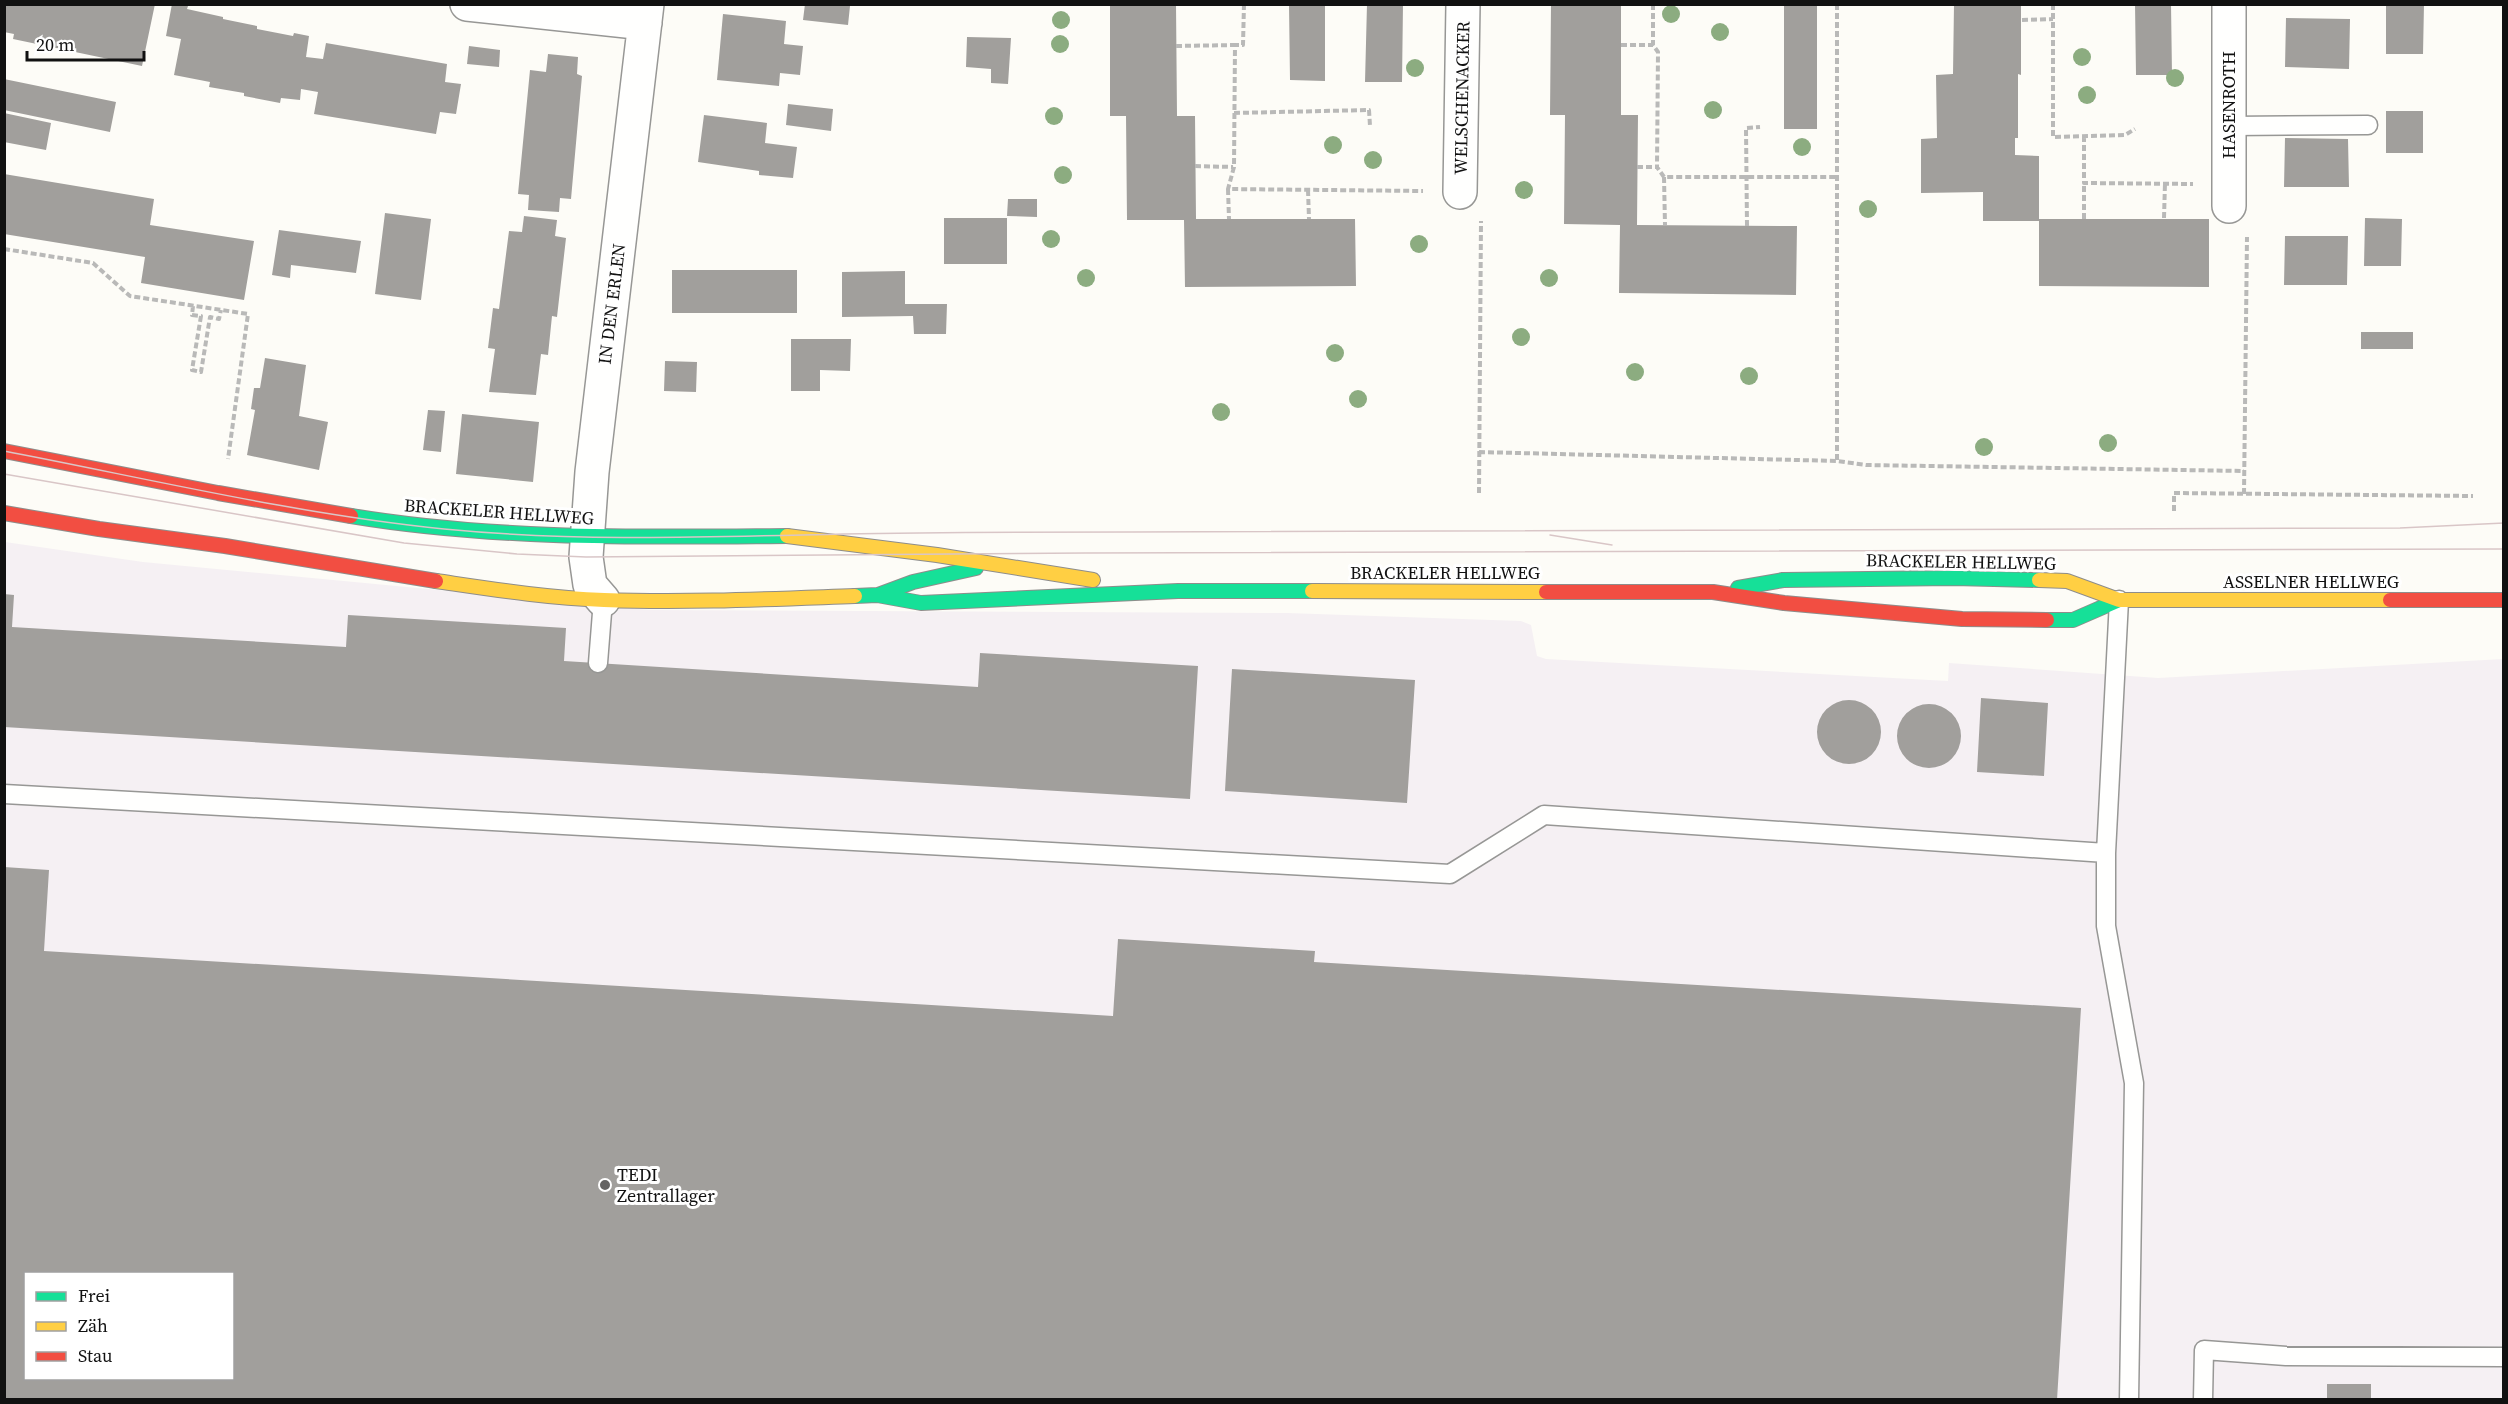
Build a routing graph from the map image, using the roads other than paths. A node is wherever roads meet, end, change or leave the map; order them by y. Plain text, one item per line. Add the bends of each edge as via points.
1 (467, 4) edge
2 (1463, 4) edge
3 (2229, 4) edge
4 (646, 14) edge
5 (2368, 125) dead end
6 (2229, 126) junction
7 (1460, 192) road end
8 (2229, 203) road end
9 (4, 451) edge
10 (4, 513) edge
11 (586, 537) junction
12 (996, 565) junction
13 (1178, 591) junction
14 (1713, 592) junction
15 (877, 595) junction
16 (603, 600) junction
17 (2119, 600) junction
18 (2504, 600) edge
19 (598, 663) dead end
20 (4, 794) edge
21 (2106, 853) junction
22 (2504, 1357) edge
23 (2129, 1400) edge
24 (2203, 1400) edge

1 - 4 street
2 - 7 street, WELSCHENACKER
3 - 6 street, HASENROTH
4 - 11 street, IN DEN ERLEN
5 - 6 lane
6 - 8 street, HASENROTH
9 - 11 main road, BRACKELER HELLWEG via 406,525
10 - 16 main road, BRACKELER HELLWEG via 491,589
11 - 12 main road, BRACKELER HELLWEG via 798,536
11 - 16 street, IN DEN ERLEN via 590,585
12 - 13 main road, BRACKELER HELLWEG
12 - 15 main road, BRACKELER HELLWEG via 948,573
13 - 14 main road, BRACKELER HELLWEG
13 - 15 main road, BRACKELER HELLWEG via 921,603
14 - 17 main road, BRACKELER HELLWEG via 1783,580 1954,578 2067,581
14 - 17 main road, BRACKELER HELLWEG via 1784,603 1962,619 2073,620
15 - 16 main road, BRACKELER HELLWEG
16 - 19 lane
17 - 18 main road, ASSELNER HELLWEG
17 - 21 lane
20 - 21 lane via 1450,874 1544,815
21 - 23 lane via 2106,926 2134,1083
22 - 24 lane via 2286,1356 2204,1350

